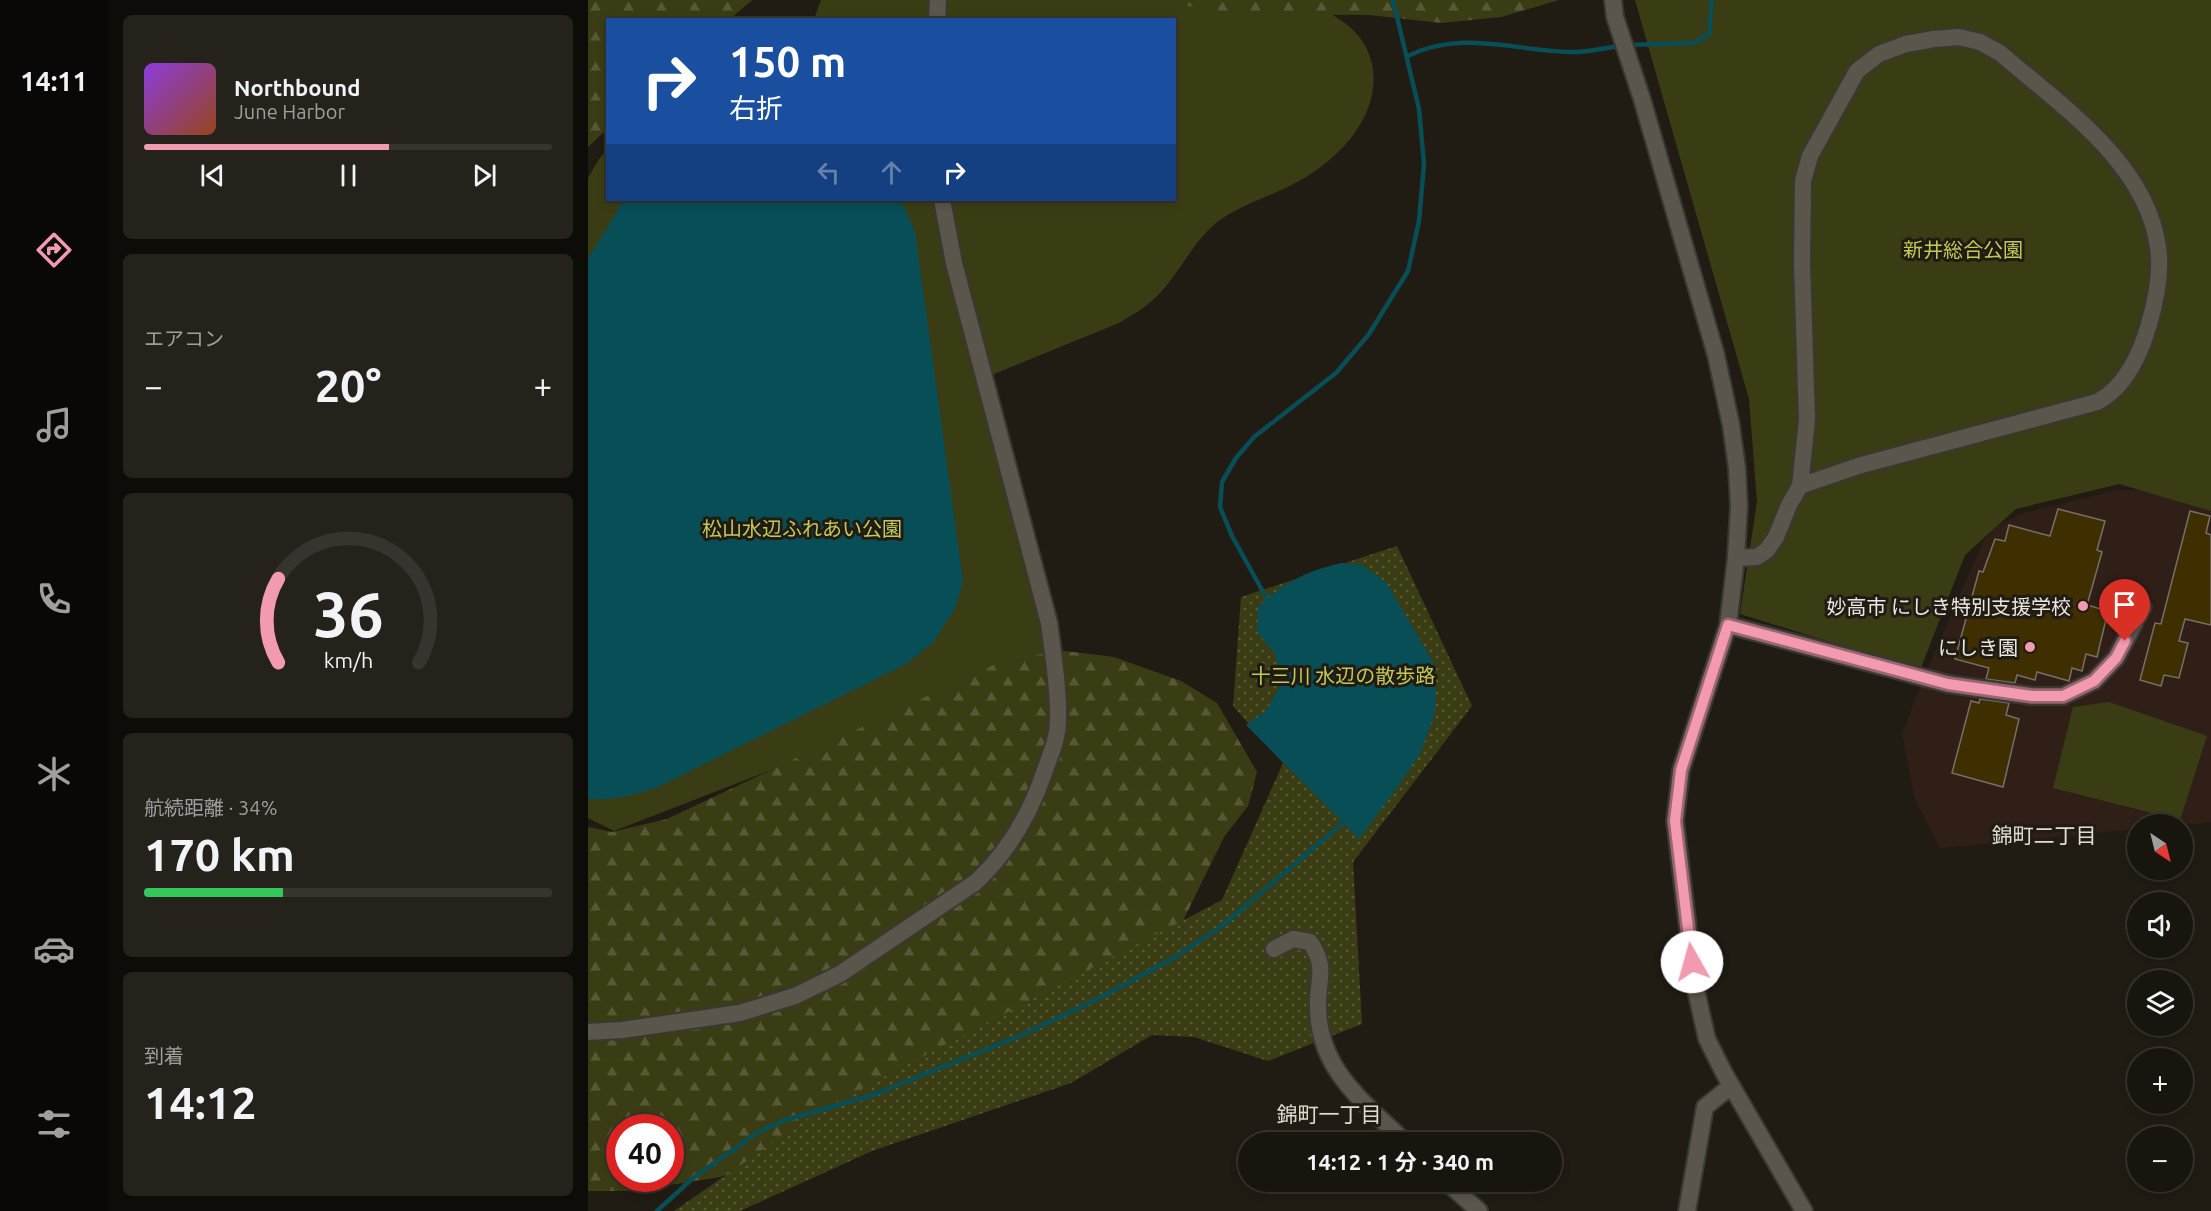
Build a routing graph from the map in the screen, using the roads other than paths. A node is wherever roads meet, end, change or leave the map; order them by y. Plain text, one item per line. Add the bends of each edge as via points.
1 (938, 0) edge
2 (1613, 0) edge
3 (937, 18) edge
4 (942, 201) edge
5 (1800, 486) junction
6 (1736, 558) junction
7 (2143, 607) dead end
8 (1728, 625) junction
9 (1274, 950) dead end
10 (588, 1032) edge
11 (1731, 1086) junction
12 (1395, 1132) edge
13 (1458, 1192) edge
14 (1479, 1211) edge
15 (1687, 1211) edge
16 (1804, 1211) edge

1 - 3 street
2 - 6 street via 1725,395 1737,468
4 - 10 street via 954,263 1050,632 1058,722 1055,746 1038,794 1013,840 976,882 822,984 740,1013
5 - 5 street via 1807,420 1803,181 1810,156 1857,71 1879,54 1934,39 1980,42 2000,53 2102,142 2126,172 2146,207 2158,248 2158,270 2156,302 2140,350 2119,385 2097,402 1858,466
5 - 6 street via 1767,550 1757,556
6 - 8 street
7 - 8 street via 2116,658 2094,681 2063,696 2032,696 1948,684
8 - 11 street via 1681,770 1675,821 1695,986 1707,1039
9 - 12 street via 1293,939 1310,942 1320,956 1318,1009 1330,1063 1345,1084
11 - 15 street via 1705,1107
11 - 16 street
13 - 14 street

